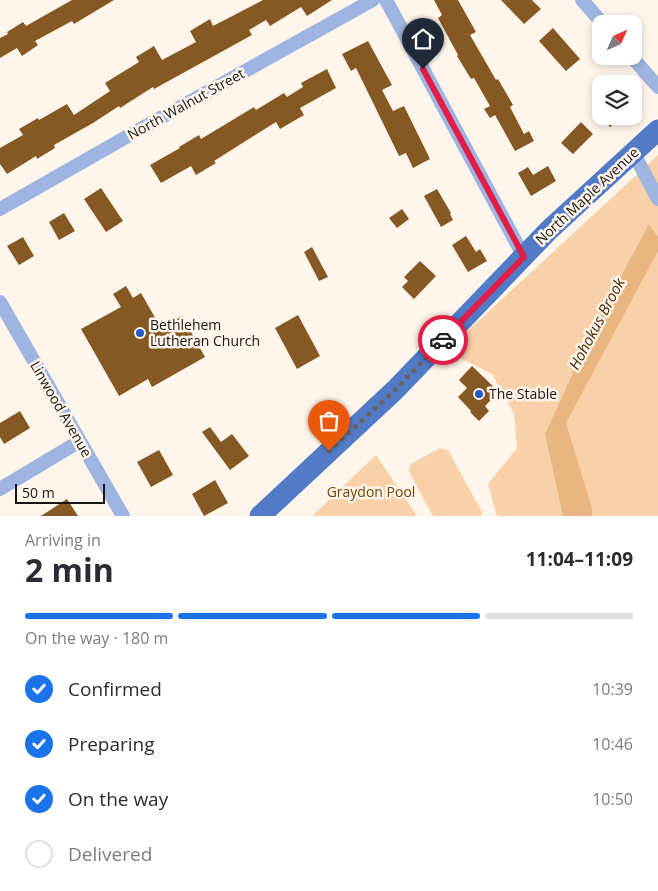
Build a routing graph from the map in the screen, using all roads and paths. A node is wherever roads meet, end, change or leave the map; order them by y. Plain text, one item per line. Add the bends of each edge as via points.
1 (373, 0) edge
2 (386, 0) edge
3 (582, 0) edge
4 (595, 15) edge
5 (640, 65) edge
6 (658, 86) edge
7 (658, 130) edge
8 (633, 152) junction
9 (658, 200) edge
10 (0, 209) edge
11 (524, 257) junction
12 (0, 302) edge
13 (80, 441) junction
14 (0, 489) edge
15 (124, 516) edge
16 (260, 516) edge

1 - 10 street, North Walnut Street
2 - 11 street
3 - 4 street
5 - 6 street
7 - 8 main road, North Maple Avenue
8 - 9 street
8 - 11 main road, North Maple Avenue
11 - 16 main road, North Maple Avenue via 395,390
12 - 13 street, Linwood Avenue
13 - 14 street
13 - 15 street, Linwood Avenue

